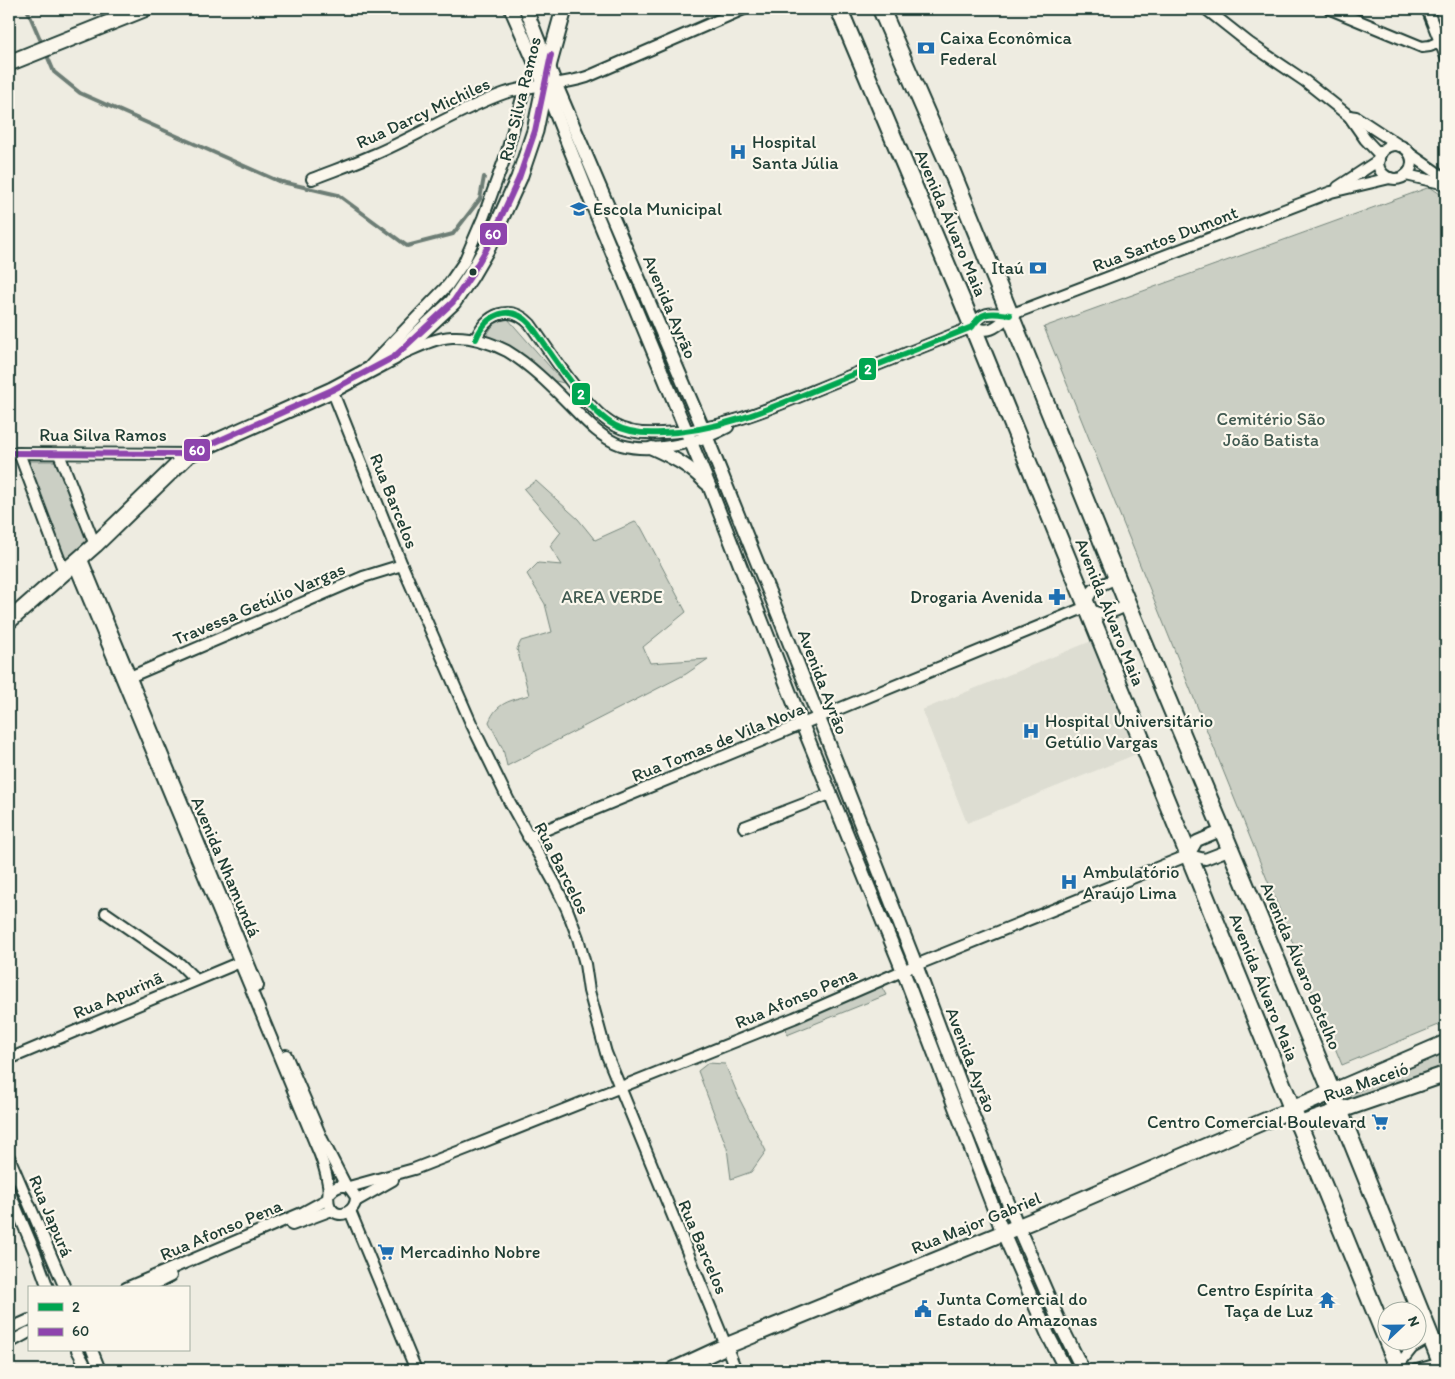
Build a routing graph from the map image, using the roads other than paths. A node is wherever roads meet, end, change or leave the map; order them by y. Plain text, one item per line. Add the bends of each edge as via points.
1 (144, 9) edge
2 (511, 9) edge
3 (526, 9) edge
4 (564, 9) edge
5 (744, 9) edge
6 (839, 9) edge
7 (881, 9) edge
8 (1206, 9) edge
9 (1330, 9) edge
10 (1427, 9) edge
11 (1444, 40) edge
12 (1446, 57) edge
13 (9, 63) edge
14 (549, 64) junction
15 (550, 84) junction
16 (525, 87) junction
17 (1349, 116) junction
18 (1400, 146) junction
19 (1409, 154) junction
20 (1380, 158) junction
21 (1406, 175) junction
22 (1390, 178) junction
23 (312, 179) dead end
24 (1446, 179) edge
25 (1446, 184) edge
26 (1331, 192) junction
27 (605, 199) junction
28 (592, 204) junction
29 (1010, 314) junction
30 (972, 327) junction
31 (476, 339) junction
32 (394, 357) junction
33 (360, 377) junction
34 (332, 390) junction
35 (705, 434) junction
36 (690, 438) junction
37 (652, 448) junction
38 (14, 453) edge
39 (59, 454) junction
40 (189, 454) junction
41 (710, 488) junction
42 (95, 545) junction
43 (73, 564) junction
44 (402, 566) junction
45 (1117, 578) junction
46 (1128, 605) junction
47 (1086, 607) junction
48 (9, 621) edge
49 (126, 678) junction
50 (818, 718) junction
51 (802, 724) junction
52 (830, 794) junction
53 (744, 827) dead end
54 (1223, 830) junction
55 (528, 837) junction
56 (1230, 849) junction
57 (1188, 855) junction
58 (106, 913) dead end
59 (243, 960) junction
60 (916, 965) junction
61 (903, 971) junction
62 (196, 980) junction
63 (1446, 1043) edge
64 (9, 1059) edge
65 (1446, 1074) edge
66 (619, 1087) junction
67 (1331, 1092) junction
68 (1292, 1109) junction
69 (1338, 1110) junction
70 (1298, 1125) junction
71 (9, 1157) edge
72 (414, 1169) junction
73 (347, 1187) junction
74 (9, 1191) edge
75 (329, 1196) junction
76 (356, 1201) junction
77 (332, 1210) junction
78 (350, 1211) junction
79 (1018, 1227) junction
80 (274, 1229) junction
81 (1003, 1233) junction
82 (47, 1286) edge
83 (64, 1286) edge
84 (131, 1286) edge
85 (151, 1286) edge
86 (28, 1320) edge
87 (1062, 1328) junction
88 (9, 1329) edge
89 (28, 1333) edge
90 (1048, 1335) junction
91 (1431, 1338) junction
92 (9, 1343) edge
93 (726, 1346) junction
94 (78, 1352) edge
95 (93, 1352) edge
96 (1442, 1367) edge
97 (1399, 1369) edge
98 (88, 1370) edge
99 (100, 1370) edge
100 (416, 1370) edge
101 (674, 1370) edge
102 (736, 1370) edge
103 (1066, 1370) edge
104 (1083, 1370) edge
105 (1417, 1370) edge

1 - 13 main road
2 - 15 street, Avenida Ayrão
3 - 14 street
4 - 14 main road, Rua Silva Ramos
5 - 15 street, Rua Darcy Michiles via 587,77
6 - 30 main road, Avenida Álvaro Maia
7 - 29 main road, Avenida Álvaro Maia
8 - 17 street
9 - 11 street via 1413,44 1430,46
10 - 11 street
11 - 12 street
14 - 15 main road, Rua Silva Ramos
15 - 16 street, Rua Darcy Michiles
15 - 27 street, Avenida Ayrão
15 - 28 street, Avenida Ayrão
15 - 32 main road, Rua Silva Ramos via 519,178 487,248 453,302
16 - 23 street, Rua Darcy Michiles via 485,100 374,155
16 - 33 street, Rua Silva Ramos via 503,164 464,262 448,286
17 - 18 street via 1356,117
17 - 20 street
18 - 19 street
18 - 20 street via 1389,147
19 - 21 street via 1412,165
19 - 24 street
20 - 22 street via 1381,171
20 - 26 street, Rua Santos Dumont
21 - 22 street
21 - 25 street
22 - 26 street, Rua Santos Dumont
26 - 29 street, Rua Santos Dumont
27 - 28 street
27 - 35 street, Avenida Ayrão
28 - 36 street, Avenida Ayrão
29 - 30 street, Rua Santos Dumont via 984,314
29 - 30 street, Rua Santos Dumont via 991,330
29 - 45 main road, Avenida Álvaro Maia
30 - 35 street, Rua Santos Dumont
30 - 47 main road, Avenida Álvaro Maia
31 - 32 street, Rua Santos Dumont via 462,336 438,339
31 - 36 street, Rua Santos Dumont via 480,330 501,313 523,316 580,392 612,425 630,432
31 - 37 street, Rua Santos Dumont via 501,348 529,366 606,438 622,445
32 - 33 main road, Rua Silva Ramos
33 - 34 main road, Rua Silva Ramos
34 - 40 main road, Rua Silva Ramos
34 - 44 street, Rua Barcelos
35 - 36 street, Rua Santos Dumont
35 - 50 street, Avenida Ayrão
36 - 37 street, Rua Santos Dumont
36 - 41 street, Avenida Ayrão
37 - 41 street via 679,460
38 - 39 street, Rua Silva Ramos
38 - 43 street, Avenida Nhamundá
39 - 40 street, Rua Silva Ramos
39 - 42 street
40 - 42 main road
41 - 51 street, Avenida Ayrão
42 - 43 main road
43 - 48 main road
43 - 49 street, Avenida Nhamundá
44 - 49 street, Travessa Getúlio Vargas via 363,577
44 - 55 street, Rua Barcelos via 470,723
45 - 46 main road, Avenida Álvaro Botelho
45 - 47 street via 1094,588
46 - 47 street via 1105,615
46 - 54 main road, Avenida Álvaro Botelho
47 - 50 street, Rua Tomas de Vila Nova
47 - 57 main road, Avenida Álvaro Maia
49 - 59 street, Avenida Nhamundá
50 - 51 street, Rua Tomas de Vila Nova
50 - 60 street, Avenida Ayrão
51 - 52 street, Avenida Ayrão
51 - 55 street, Rua Tomas de Vila Nova
52 - 53 street
52 - 61 street, Avenida Ayrão
54 - 56 main road, Avenida Álvaro Botelho
54 - 57 street, Rua Afonso Pena via 1197,840
55 - 66 street, Rua Barcelos via 555,884 578,938 606,1053
56 - 57 street, Rua Afonso Pena via 1205,859
56 - 67 main road, Avenida Álvaro Botelho
57 - 60 street, Rua Afonso Pena
57 - 68 main road, Avenida Álvaro Maia
58 - 62 street via 180,964
59 - 62 street, Rua Apurinã
59 - 73 street, Avenida Nhamundá via 322,1139
59 - 75 street, Avenida Nhamundá via 325,1170
60 - 61 street, Rua Afonso Pena
60 - 79 street, Avenida Ayrão
61 - 66 street, Rua Afonso Pena
61 - 81 street, Avenida Ayrão
62 - 64 street, Rua Apurinã
63 - 67 main road, Rua Maceió
65 - 69 main road, Rua Maceió
66 - 72 street, Rua Afonso Pena
66 - 93 street, Rua Barcelos
67 - 68 main road, Rua Maceió
67 - 69 main road, Avenida Álvaro Botelho
68 - 70 main road, Avenida Álvaro Maia
68 - 79 main road, Rua Major Gabriel
69 - 70 main road, Rua Maceió
69 - 91 main road, Avenida Álvaro Botelho
70 - 97 main road, Avenida Álvaro Maia
71 - 83 street, Rua Japurá
72 - 73 street, Rua Afonso Pena
72 - 76 street, Rua Afonso Pena
73 - 75 street via 334,1188
73 - 76 street via 354,1193
74 - 82 street, Rua Japurá
75 - 77 street
75 - 80 street, Rua Afonso Pena
76 - 78 street
77 - 78 street via 344,1214
77 - 80 street, Rua Afonso Pena
78 - 100 street
79 - 81 main road, Rua Major Gabriel
79 - 87 street, Avenida Ayrão
80 - 84 street, Rua Afonso Pena
80 - 85 street, Rua Afonso Pena
81 - 90 street, Avenida Ayrão
81 - 93 main road, Rua Major Gabriel
86 - 88 street
87 - 90 street
87 - 104 street, Avenida Ayrão
89 - 92 street
90 - 103 street, Avenida Ayrão
91 - 96 main road, Avenida Álvaro Botelho
91 - 97 street via 1412,1348
93 - 101 main road, Rua Major Gabriel
93 - 102 street, Rua Barcelos
94 - 98 street
95 - 99 street
96 - 105 street

